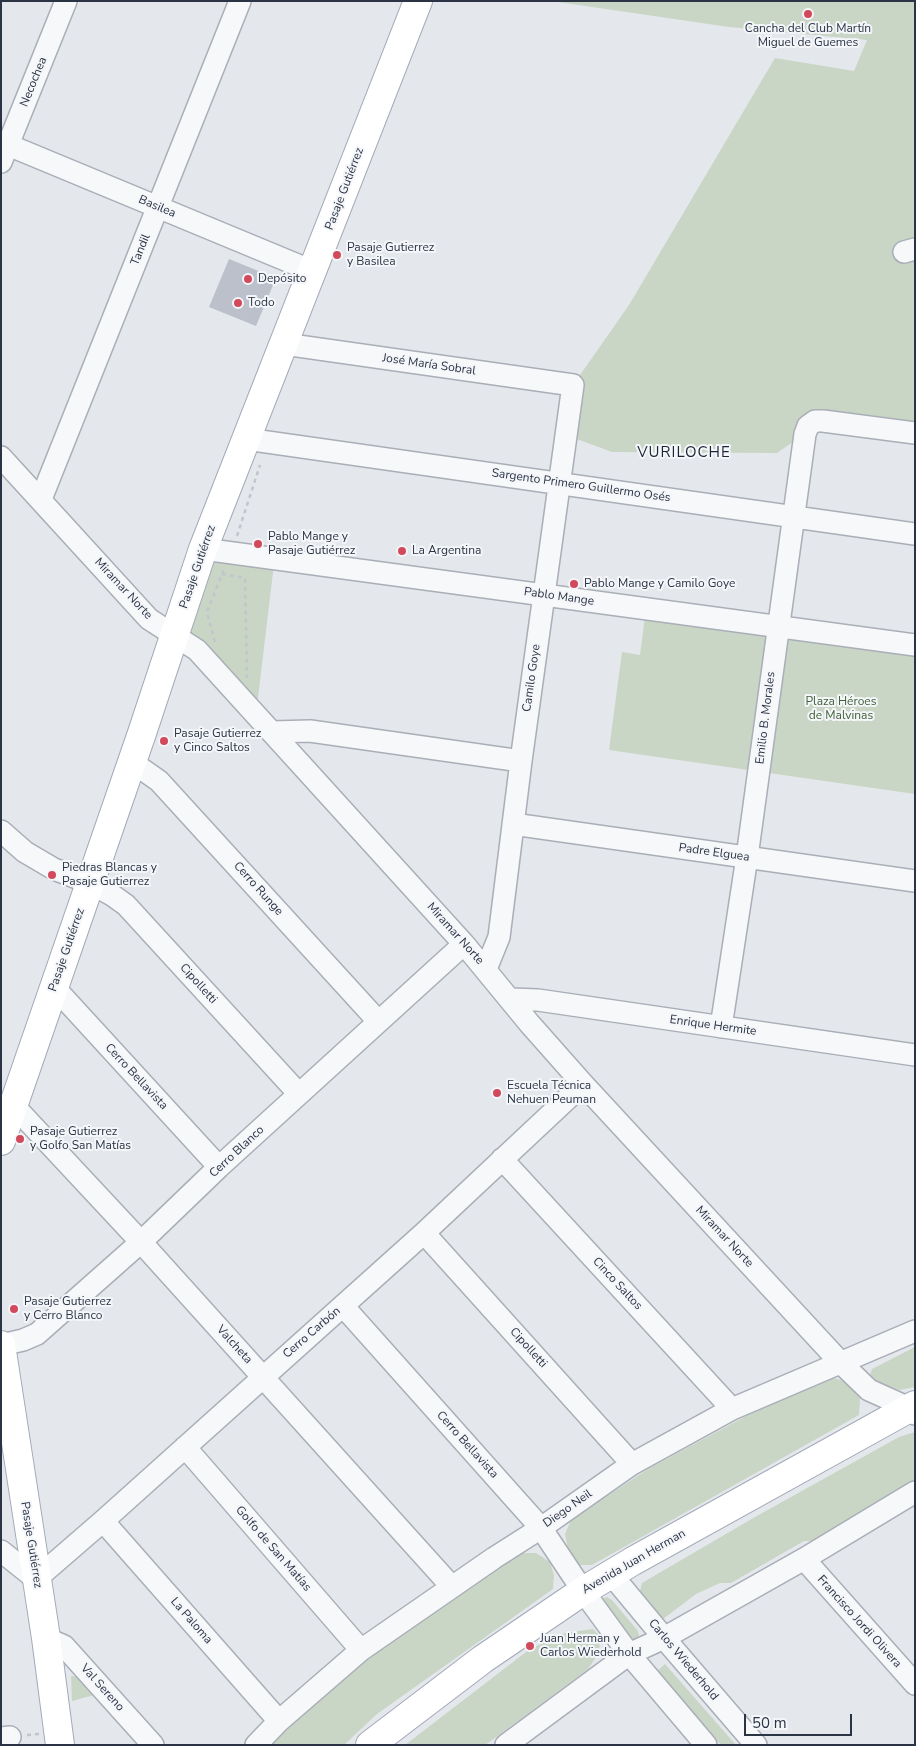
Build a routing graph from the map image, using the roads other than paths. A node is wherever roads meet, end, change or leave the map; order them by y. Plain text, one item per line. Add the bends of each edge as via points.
1 (66, 1) edge
2 (240, 1) edge
3 (418, 1) edge
4 (4, 150) edge
5 (158, 208) junction
6 (312, 271) junction
7 (284, 344) junction
8 (573, 385) joint
9 (915, 433) edge
10 (246, 439) junction
11 (1, 457) edge
12 (560, 483) junction
13 (41, 499) junction
14 (793, 517) junction
15 (915, 534) edge
16 (203, 550) junction
17 (543, 595) junction
18 (778, 626) junction
19 (175, 636) junction
20 (915, 645) edge
21 (272, 732) junction
22 (521, 761) junction
23 (132, 762) junction
24 (513, 824) junction
25 (1, 832) edge
26 (747, 857) junction
27 (915, 880) edge
28 (90, 883) junction
29 (464, 944) junction
30 (486, 969) junction
31 (54, 987) junction
32 (511, 999) junction
33 (378, 1021) junction
34 (721, 1027) junction
35 (915, 1055) edge
36 (583, 1084) junction
37 (299, 1094) junction
38 (14, 1106) junction
39 (1, 1140) edge
40 (502, 1159) junction
41 (219, 1167) junction
42 (424, 1233) junction
43 (141, 1242) junction
44 (343, 1306) junction
45 (915, 1331) edge
46 (2, 1356) edge
47 (840, 1362) junction
48 (262, 1377) junction
49 (732, 1409) junction
50 (913, 1409) edge
51 (185, 1447) junction
52 (632, 1464) junction
53 (915, 1492) edge
54 (104, 1521) junction
55 (541, 1528) junction
56 (1, 1551) edge
57 (804, 1559) junction
58 (612, 1574) junction
59 (36, 1579) junction
60 (452, 1587) junction
61 (583, 1591) junction
62 (46, 1638) junction
63 (664, 1638) junction
64 (361, 1650) junction
65 (629, 1654) junction
66 (915, 1684) edge
67 (279, 1721) junction
68 (60, 1745) edge
69 (153, 1745) edge
70 (256, 1745) edge
71 (370, 1745) edge
72 (506, 1745) edge
73 (706, 1745) edge
74 (756, 1745) edge

1 - 4 street, Necochea
2 - 5 street, Tandil
3 - 6 main road, Pasaje Gutiérrez
4 - 5 street, Basilea
5 - 6 street, Basilea
5 - 13 street, Tandil
6 - 7 main road, Pasaje Gutiérrez
7 - 8 street, José María Sobral
7 - 10 main road, Pasaje Gutiérrez
8 - 12 street, Camilo Goye
9 - 14 street, Emilio B. Morales via 815,421 805,434
10 - 12 street, Sargento Primero Guillermo Osés
10 - 16 main road, Pasaje Gutiérrez
11 - 13 street, Miramar Norte
12 - 14 street, Sargento Primero Guillermo Osés
12 - 17 street, Camilo Goye
13 - 19 street, Miramar Norte via 149,619
14 - 15 street, Sargento Primero Guillermo Osés
14 - 18 street, Emilio B. Morales
16 - 17 street, Pablo Mange
16 - 19 main road, Pasaje Gutiérrez
17 - 18 street, Pablo Mange
17 - 22 street, Camilo Goye
18 - 20 street, Pablo Mange
18 - 26 street, Emilio B. Morales
19 - 21 street, Miramar Norte via 197,650
19 - 23 main road, Pasaje Gutiérrez
21 - 22 street via 310,731
21 - 29 street, Miramar Norte
22 - 24 street, Camilo Goye
23 - 28 main road, Pasaje Gutiérrez
23 - 33 street, Cerro Runge via 159,781
24 - 26 street, Padre Elguea
24 - 30 street, Camilo Goye via 499,937
25 - 28 street, Cipolletti via 25,852 54,869
26 - 27 street, Padre Elguea
26 - 34 street, Emilio B. Morales
28 - 31 main road, Pasaje Gutiérrez
28 - 37 street, Cipolletti via 126,904
29 - 30 street, Miramar Norte
29 - 33 street, Cerro Blanco
30 - 32 street, Miramar Norte
31 - 38 main road, Pasaje Gutiérrez
31 - 41 street, Cerro Bellavista
32 - 34 street, Enrique Hermite via 538,1000
32 - 36 street, Miramar Norte
33 - 37 street, Cerro Blanco
34 - 35 street, Enrique Hermite
36 - 40 street, Cerro Carbón
36 - 47 street, Miramar Norte
37 - 41 street, Cerro Blanco
38 - 39 main road, Pasaje Gutiérrez
38 - 43 street, Valcheta
40 - 42 street, Cerro Carbón
40 - 49 street, Cinco Saltos
41 - 43 street, Cerro Blanco
42 - 44 street, Cerro Carbón
42 - 52 street, Cipolletti
43 - 46 street, Cerro Blanco via 37,1334
43 - 48 street, Valcheta
44 - 48 street, Cerro Carbón
44 - 55 street, Cerro Bellavista
45 - 47 street, Diego Neil
46 - 59 main road, Pasaje Gutiérrez
47 - 49 street, Diego Neil
47 - 50 street, Miramar Norte via 869,1390
48 - 51 street, Cerro Carbón
48 - 60 street, Valcheta
49 - 52 street, Diego Neil
50 - 58 main road, Avenida Juan Herman
51 - 54 street, Cerro Carbón
51 - 64 street, Golfo de San Matías
52 - 55 street, Diego Neil
53 - 57 street
54 - 59 street, Cerro Carbón
54 - 67 street, La Paloma
55 - 60 street, Diego Neil
55 - 61 street, Cerro Bellavista
56 - 59 street
57 - 63 street
57 - 66 street, Francisco Jordi Olivera
58 - 61 main road, Avenida Juan Herman
58 - 63 street, Carlos Wiederhold
59 - 62 main road, Pasaje Gutiérrez
60 - 64 street, Diego Neil
61 - 65 street
61 - 71 main road, Avenida Juan Herman via 483,1659
62 - 68 main road, Pasaje Gutiérrez
62 - 69 street, Val Sereno via 64,1646
63 - 65 street
63 - 74 street, Carlos Wiederhold
64 - 67 street, Diego Neil
65 - 72 street
65 - 73 street
67 - 70 street, Diego Neil

